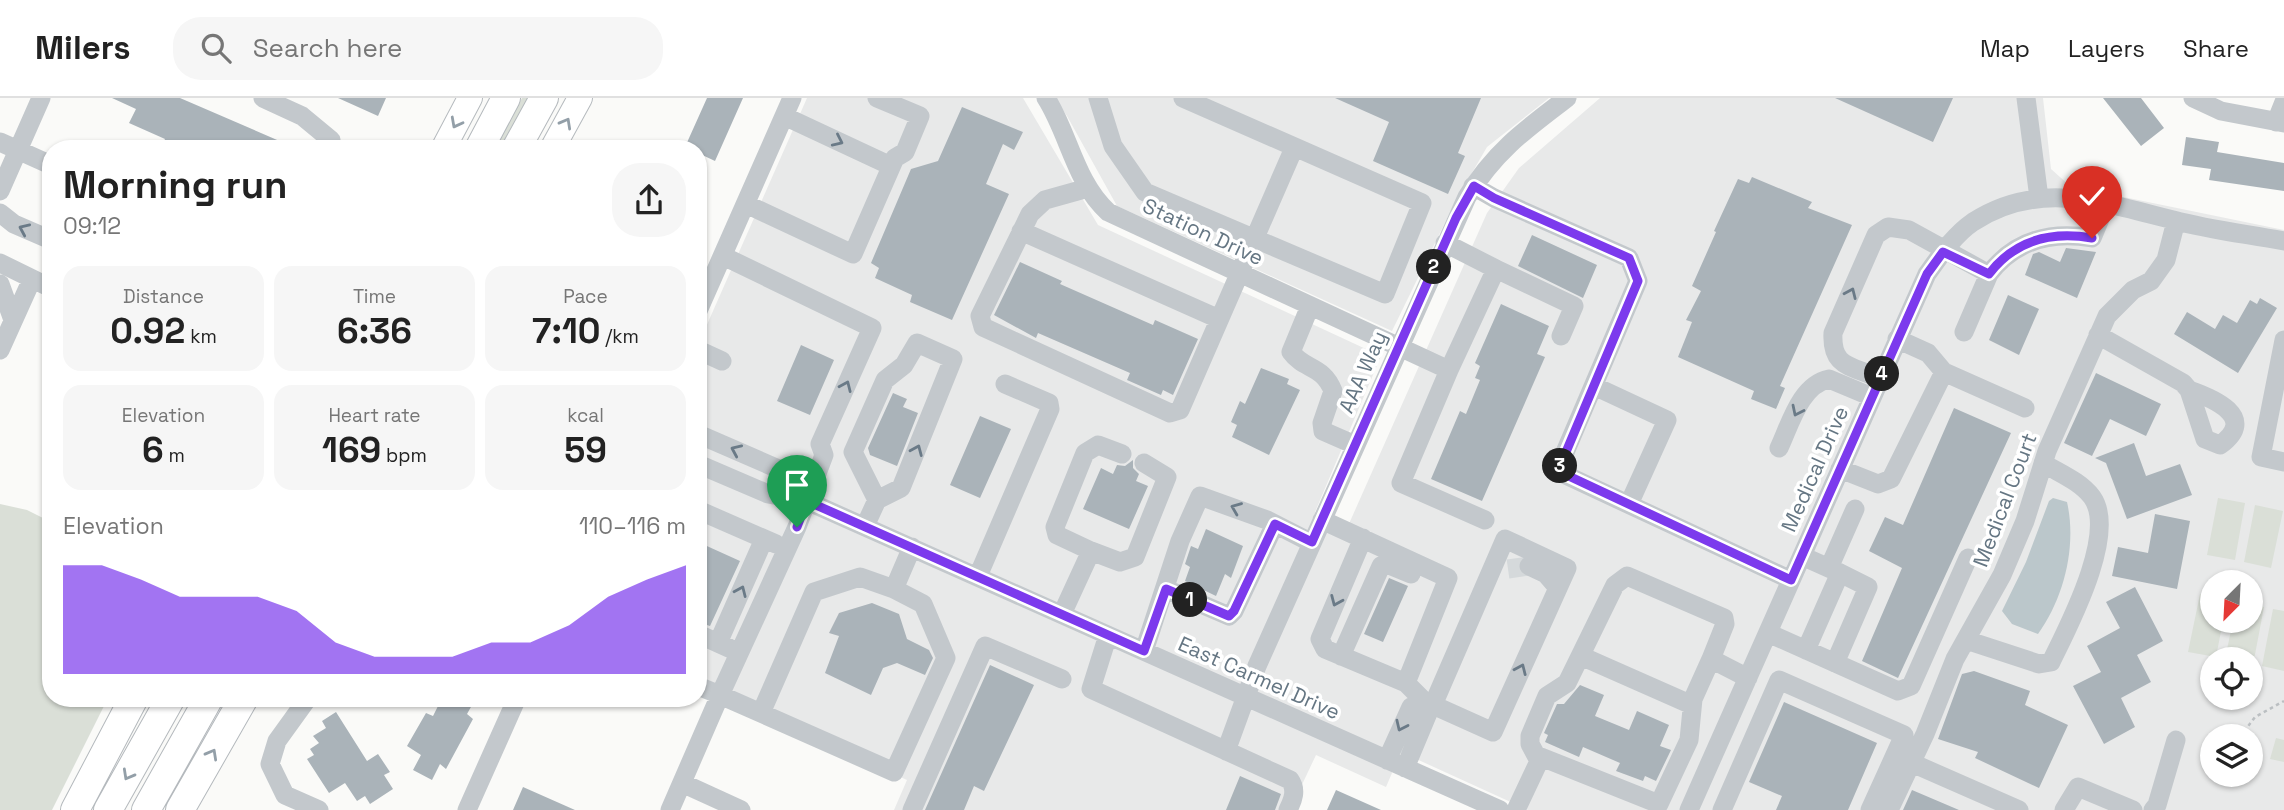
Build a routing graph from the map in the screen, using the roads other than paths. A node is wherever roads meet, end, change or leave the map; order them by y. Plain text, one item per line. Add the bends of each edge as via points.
1 (41, 98) edge
2 (263, 98) edge
3 (470, 98) edge
4 (506, 98) edge
5 (544, 98) edge
6 (580, 98) edge
7 (877, 98) edge
8 (1046, 98) edge
9 (1098, 98) edge
10 (1183, 98) edge
11 (2026, 98) edge
12 (2193, 98) edge
13 (1564, 99) edge
14 (2284, 102) edge
15 (788, 107) edge
16 (2280, 122) edge
17 (331, 140) dead end
18 (448, 140) edge
19 (484, 140) edge
20 (521, 140) edge
21 (557, 140) edge
22 (9, 146) edge
23 (1294, 148) junction
24 (42, 161) edge
25 (891, 166) junction
26 (1474, 186) junction
27 (1088, 188) junction
28 (0, 191) edge
29 (2039, 198) junction
30 (2106, 202) junction
31 (746, 204) junction
32 (0, 213) edge
33 (2176, 221) junction
34 (1021, 231) junction
35 (42, 236) edge
36 (1254, 238) junction
37 (2284, 241) edge
38 (1445, 243) junction
39 (1943, 252) junction
40 (723, 256) junction
41 (0, 263) edge
42 (1496, 269) junction
43 (1238, 273) junction
44 (1989, 274) junction
45 (32, 279) junction
46 (0, 284) edge
47 (42, 284) edge
48 (707, 291) edge
49 (1310, 306) junction
50 (1219, 319) junction
51 (13, 320) junction
52 (1964, 332) dead end
53 (2098, 335) junction
54 (1561, 336) dead end
55 (1898, 340) junction
56 (2284, 340) edge
57 (1398, 348) junction
58 (0, 350) edge
59 (707, 354) edge
60 (722, 361) dead end
61 (2281, 362) edge
62 (1450, 370) junction
63 (1944, 372) junction
64 (1005, 384) dead end
65 (1594, 386) junction
66 (1876, 388) junction
67 (2189, 390) dead end
68 (2025, 408) dead end
69 (707, 438) edge
70 (1355, 445) junction
71 (1779, 448) dead end
72 (1122, 454) dead end
73 (2284, 462) edge
74 (1144, 463) dead end
75 (2043, 463) junction
76 (707, 468) edge
77 (1840, 469) junction
78 (877, 500) junction
79 (807, 501) junction
80 (1629, 504) junction
81 (1855, 509) dead end
82 (707, 514) edge
83 (1322, 520) junction
84 (1485, 520) dead end
85 (1271, 522) junction
86 (865, 526) junction
87 (1363, 538) junction
88 (764, 539) junction
89 (1312, 542) junction
90 (912, 547) junction
91 (787, 548) junction
92 (1091, 551) junction
93 (1802, 556) junction
94 (1968, 558) dead end
95 (1529, 566) tunnel mouth
96 (1508, 569) dead end
97 (1834, 570) junction
98 (978, 576) junction
99 (1791, 580) junction
100 (1445, 588) junction
101 (1558, 588) junction
102 (894, 589) junction
103 (1166, 589) junction
104 (1062, 614) junction
105 (1768, 633) junction
106 (1108, 635) junction
107 (707, 638) edge
108 (1966, 640) junction
109 (718, 643) junction
110 (1805, 650) junction
111 (1144, 651) junction
112 (739, 653) junction
113 (1455, 653) junction
114 (1340, 656) junction
115 (1581, 656) junction
116 (1711, 659) junction
117 (1835, 663) junction
118 (1748, 678) junction
119 (1062, 679) dead end
120 (1406, 683) junction
121 (707, 690) edge
122 (720, 695) junction
123 (1245, 697) junction
124 (1429, 703) junction
125 (1692, 705) junction
126 (129, 707) edge
127 (166, 707) edge
128 (204, 707) edge
129 (239, 707) edge
130 (302, 707) edge
131 (513, 707) edge
132 (761, 713) junction
133 (2176, 740) dead end
134 (1226, 751) junction
135 (1538, 759) junction
136 (1912, 763) junction
137 (1396, 764) junction
138 (682, 783) junction
139 (1691, 806) edge
140 (1999, 806) edge
141 (1661, 807) edge
142 (75, 810) edge
143 (108, 810) edge
144 (146, 810) edge
145 (180, 810) edge
146 (319, 810) edge
147 (467, 810) edge
148 (670, 810) edge
149 (741, 810) edge
150 (912, 810) edge
151 (1288, 810) edge
152 (1500, 810) edge
153 (1516, 810) edge
154 (1712, 810) edge
155 (1722, 810) edge
156 (1870, 810) edge
157 (1889, 810) edge
158 (2019, 810) edge
159 (2064, 810) edge
160 (2133, 810) edge
161 (2153, 810) edge

1 - 22 street
2 - 17 street via 302,116
3 -> 18 main road
4 - 19 highway
5 - 20 highway
21 -> 6 main road
7 - 25 street via 920,116 905,152
8 - 27 street, Station Drive
9 - 36 street via 1114,146 1146,192
10 - 23 street
11 - 29 street
12 - 16 street via 2205,107
13 - 26 street, AAA Way via 1510,141
14 - 16 street
15 -> 25 street
15 - 31 street
22 - 24 street
22 - 28 street
23 - 36 street
23 - 36 street via 1422,203 1385,295
25 - 31 street via 853,254
26 - 38 street, AAA Way
26 - 65 street via 1629,258 1638,281
27 - 34 street via 1045,200
27 - 43 street, Station Drive via 1116,218
29 - 30 street, Medical Drive
29 - 39 street, Medical Drive via 2005,206 1972,223
30 - 33 street, Medical Drive
30 - 44 street via 2092,238 2065,233 2039,239 2013,251
31 - 40 street
35 -> 32 street
33 - 37 street, Medical Drive
33 - 53 street, Medical Court via 2166,260 2151,281 2119,302
34 - 50 street
34 - 50 street via 980,316 983,327 1170,413 1181,410
36 - 43 street
38 - 42 street
38 - 57 street, AAA Way
39 - 44 street
39 - 55 street, Medical Drive via 1927,274
66 -> 39 street via 1839,362 1832,350 1833,333 1876,235 1888,227 1909,230
40 - 48 street
79 -> 40 street via 824,455 820,444 872,328
41 - 45 street
42 - 54 street via 1574,306
42 - 62 street
43 - 49 street, Station Drive
43 - 50 street
44 - 52 street
45 - 47 street
45 - 51 street
46 - 51 street
49 - 57 street, Station Drive
49 - 70 street via 1291,352 1329,379 1333,391 1323,430
51 - 58 street
53 - 67 street
53 - 75 street, Medical Court
55 - 63 street via 1928,353
55 - 66 street, Medical Drive
56 - 61 street
57 - 62 street, Station Drive
57 - 70 street, AAA Way
59 - 60 street
61 - 73 street via 2261,457
62 - 84 street via 1401,483
63 - 68 street
63 - 77 street via 1891,480 1878,484
64 - 98 street via 1049,402 1050,409
65 - 80 street via 1558,471
65 - 80 street via 1667,420
66 -> 71 street via 1824,380 1806,392
66 - 77 street, Medical Drive
79 -> 69 street, East Carmel Drive via 783,471
70 - 83 street, AAA Way
72 - 92 street via 1098,445 1085,453 1055,527 1057,536
74 - 92 street via 1167,477 1135,557 1120,562
75 - 108 street, Medical Court via 2016,545
75 - 108 street via 2076,482 2093,499 2099,525 2086,590 2051,662 2039,664
76 - 79 street, East Carmel Drive via 768,494
77 - 93 street, Medical Drive
78 -> 78 street via 901,488 953,359 916,343 904,366 885,380 853,452
78 - 86 street
79 - 86 street, East Carmel Drive
79 - 91 street
80 - 99 street
81 - 97 street
82 - 88 street
83 - 87 street
83 - 89 street, AAA Way
85 - 89 street
85 - 103 street via 1229,616
85 -> 103 street via 1205,495 1197,500
86 - 90 street, East Carmel Drive
87 - 100 street via 1448,578
87 -> 114 street via 1320,639 1325,649
88 - 91 street
109 -> 88 street
89 - 123 street, AAA Way
90 - 98 street, East Carmel Drive
90 - 102 street
91 - 112 street
92 - 104 street
93 - 97 street
93 - 99 street, Medical Drive
94 - 117 street via 1911,686 1898,691
95 - 101 street
96 - 113 street via 1495,584 1466,646
97 - 110 street
97 - 117 street via 1868,587
98 - 104 street, East Carmel Drive
99 - 105 street, Medical Drive
100 - 114 street via 1389,565 1381,566
100 - 120 street
101 - 113 street via 1567,568 1505,539
124 -> 101 street via 1493,732
102 - 132 street via 860,577 814,592
102 - 132 street via 923,604 946,659 894,772
103 - 111 street
104 - 106 street, East Carmel Drive
105 - 110 street
105 - 118 street, Medical Drive
106 - 111 street, East Carmel Drive
106 - 134 street via 1091,689
107 - 109 street
108 - 136 street, Medical Court
109 - 112 street
110 - 117 street
111 - 123 street, East Carmel Drive
112 - 122 street
113 - 124 street
114 - 120 street
115 - 116 street via 1615,585 1631,576 1724,618
115 - 125 street
115 - 135 street via 1567,683 1547,696 1530,736
116 - 118 street
116 - 125 street
118 - 139 street, Medical Drive
119 - 150 street via 985,646
120 - 124 street
121 - 122 street
122 - 132 street
122 - 138 street
123 - 134 street, AAA Way
123 - 137 street, East Carmel Drive
124 - 137 street via 1428,713
125 - 141 street via 1689,740
126 - 142 highway
127 -> 143 highway
128 - 144 highway
145 -> 129 highway
130 - 146 street via 277,741 270,764 285,795
131 - 147 street
133 - 161 street
134 - 151 street via 1290,780 1294,785
135 - 141 street
135 - 153 street
136 - 140 street
136 - 157 street, Medical Court
137 - 152 street, East Carmel Drive
138 - 148 street
138 - 149 street
139 - 154 street
140 - 158 street
155 - 156 street via 1779,680 1904,735
159 - 160 street via 2078,787

